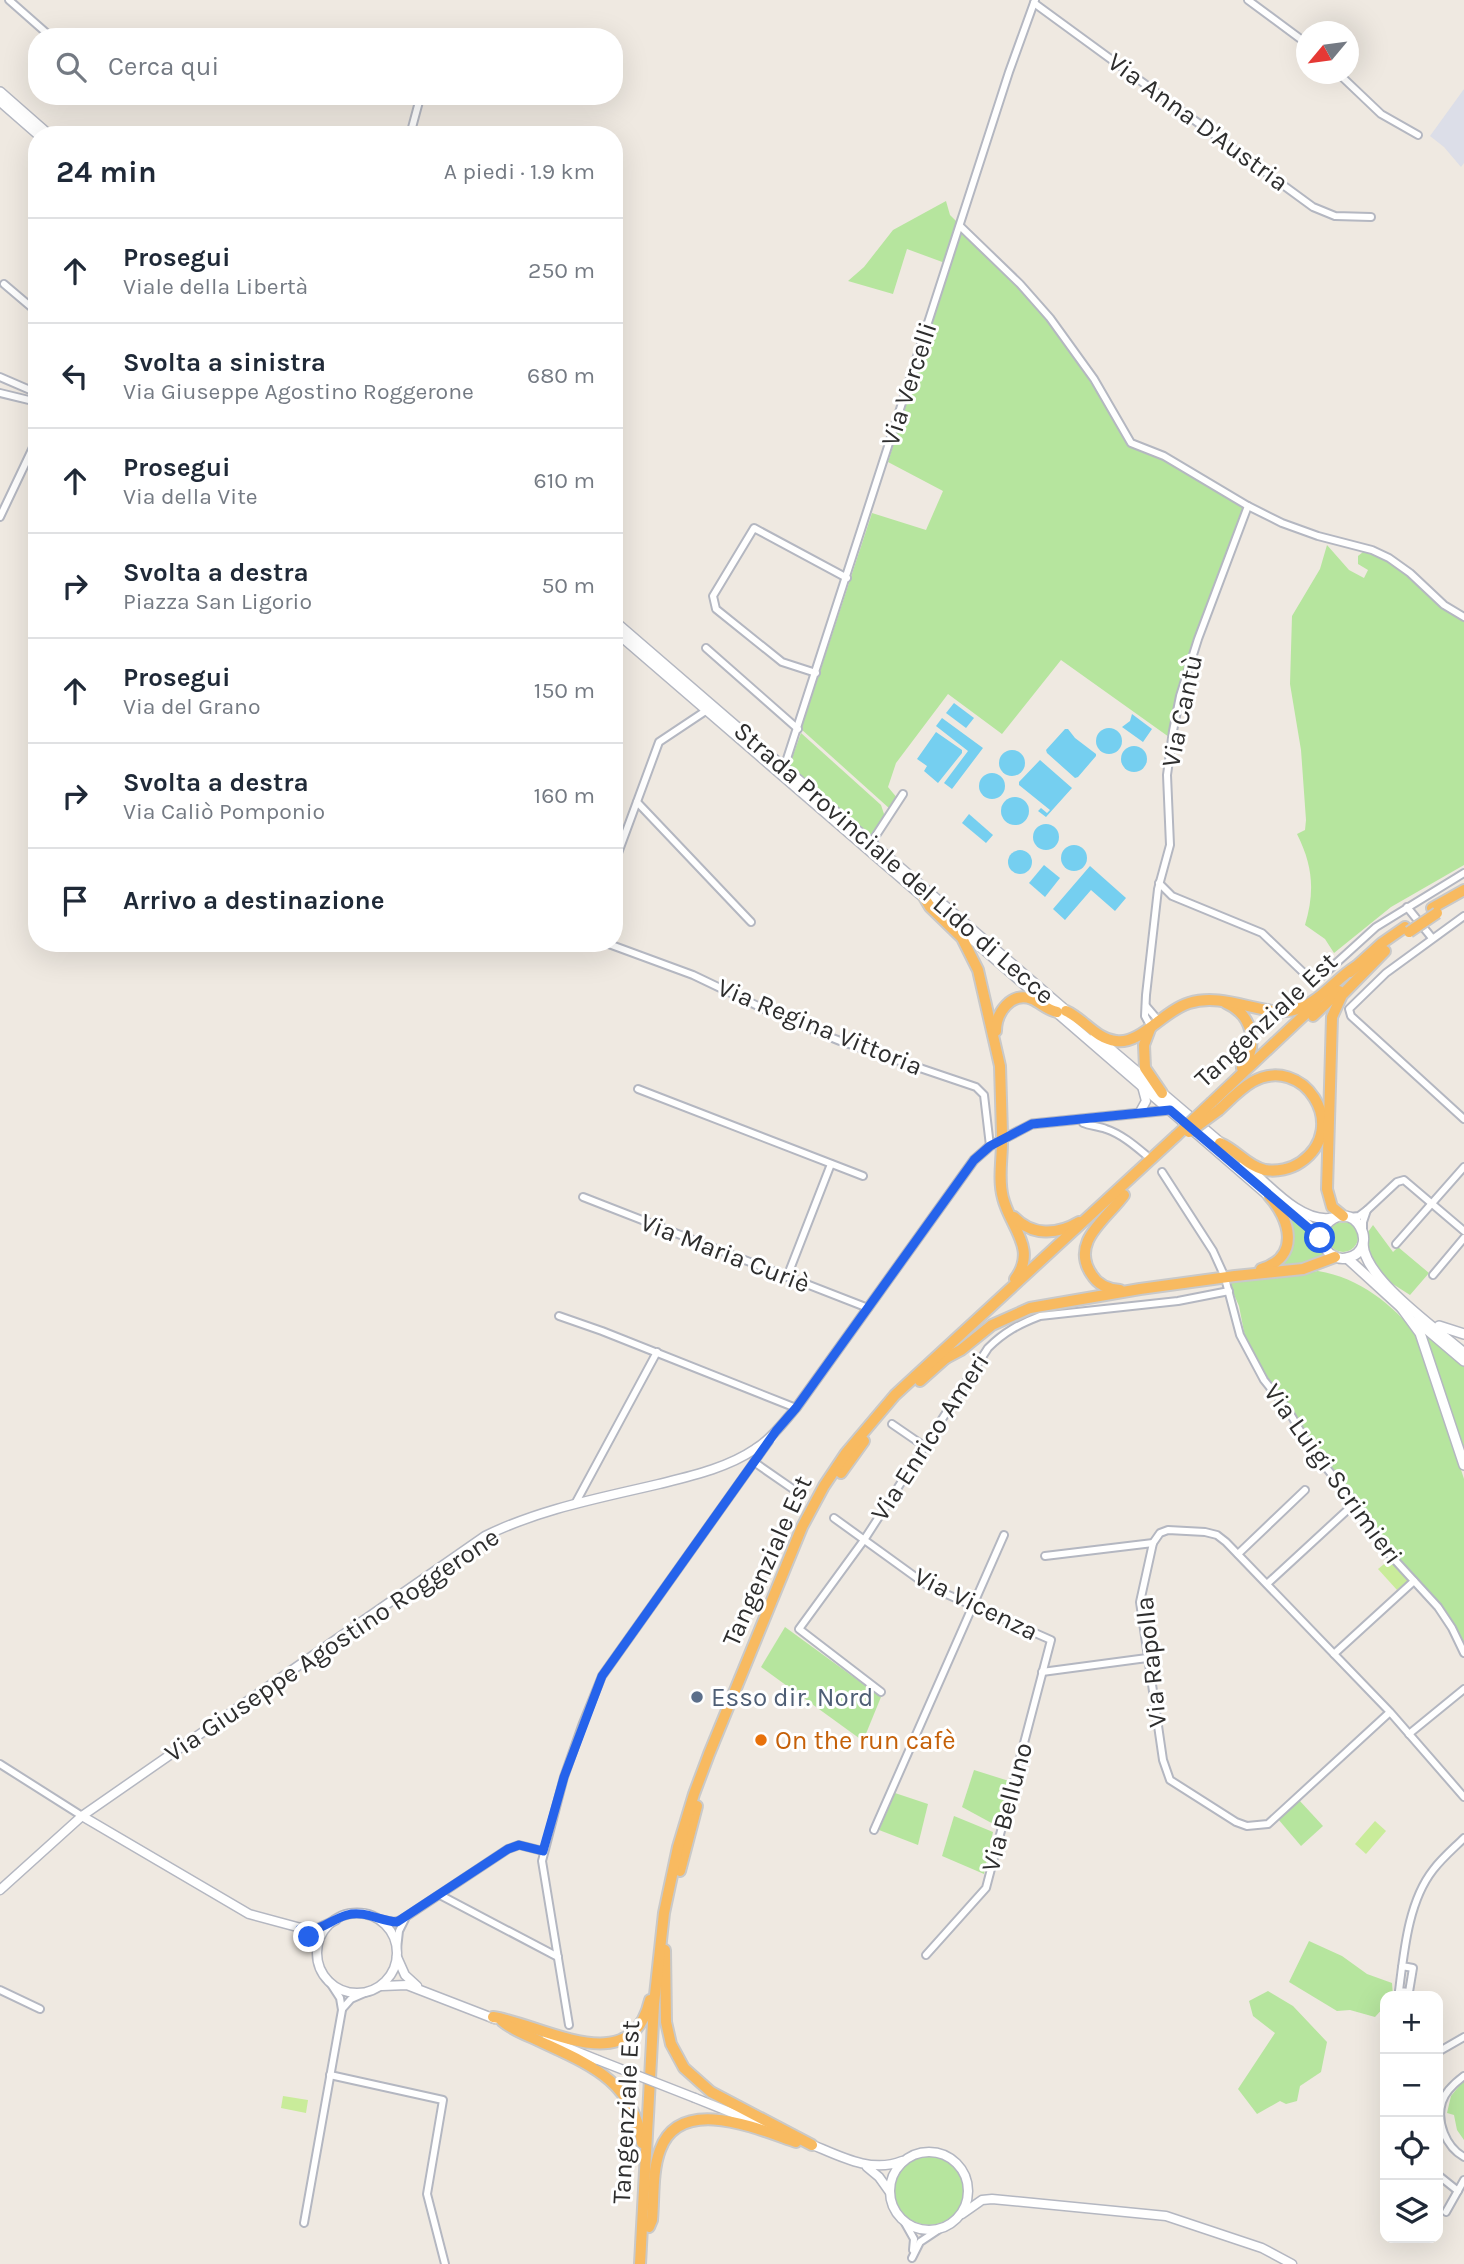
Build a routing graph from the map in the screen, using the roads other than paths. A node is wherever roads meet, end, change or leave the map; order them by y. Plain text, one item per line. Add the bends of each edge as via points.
1 (9, 0) edge
2 (1248, 0) edge
3 (1035, 1) edge
4 (41, 28) edge
5 (1296, 35) edge
6 (1350, 84) edge
7 (1, 95) edge
8 (418, 105) edge
9 (30, 126) edge
10 (38, 126) edge
11 (412, 126) edge
12 (1418, 135) dead end
13 (1371, 217) dead end
14 (960, 226) junction
15 (4, 285) dead end
16 (28, 305) edge
17 (0, 377) edge
18 (28, 389) edge
19 (0, 393) edge
20 (28, 400) edge
21 (28, 458) edge
22 (1248, 506) junction
23 (0, 517) edge
24 (847, 578) junction
25 (1464, 617) edge
26 (623, 629) edge
27 (623, 638) edge
28 (706, 648) dead end
29 (816, 673) junction
30 (707, 710) junction
31 (798, 729) junction
32 (784, 768) junction
33 (903, 794) dead end
34 (637, 802) junction
35 (623, 840) edge
36 (871, 843) junction
37 (1464, 873) edge
38 (1159, 883) junction
39 (1464, 890) edge
40 (1172, 896) junction
41 (924, 897) junction
42 (1464, 898) edge
43 (1155, 907) junction
44 (1407, 907) junction
45 (1434, 911) junction
46 (1464, 916) edge
47 (751, 922) dead end
48 (1407, 929) junction
49 (1432, 938) junction
50 (623, 949) edge
51 (1385, 951) junction
52 (1355, 967) junction
53 (1206, 999) junction
54 (1062, 1012) junction
55 (1155, 1023) junction
56 (996, 1044) junction
57 (1142, 1086) junction
58 (638, 1089) dead end
59 (1162, 1093) junction
60 (1214, 1105) junction
61 (1172, 1107) junction
62 (1140, 1112) junction
63 (1082, 1119) junction
64 (1464, 1119) edge
65 (1220, 1143) junction
66 (990, 1146) junction
67 (1146, 1155) dead end
68 (831, 1164) junction
69 (1464, 1167) edge
70 (1162, 1172) dead end
71 (863, 1176) dead end
72 (1121, 1192) junction
73 (1269, 1196) junction
74 (583, 1197) dead end
75 (1433, 1204) junction
76 (1005, 1206) junction
77 (1367, 1210) junction
78 (1342, 1217) junction
79 (1464, 1231) edge
80 (1363, 1233) junction
81 (1464, 1238) edge
82 (1322, 1241) junction
83 (1363, 1244) junction
84 (1396, 1244) dead end
85 (1335, 1257) junction
86 (1347, 1258) junction
87 (1433, 1275) dead end
88 (787, 1277) junction
89 (1228, 1277) junction
90 (1140, 1289) junction
91 (1391, 1290) junction
92 (1229, 1291) junction
93 (1401, 1307) junction
94 (867, 1308) junction
95 (985, 1312) junction
96 (559, 1316) dead end
97 (1464, 1334) edge
98 (657, 1352) junction
99 (1464, 1353) edge
100 (944, 1359) junction
101 (1464, 1361) edge
102 (796, 1408) junction
103 (892, 1424) dead end
104 (776, 1431) junction
105 (924, 1446) junction
106 (754, 1462) junction
107 (1464, 1465) edge
108 (1305, 1490) dead end
109 (803, 1496) dead end
110 (1355, 1503) junction
111 (575, 1505) junction
112 (834, 1518) dead end
113 (1004, 1535) dead end
114 (863, 1540) junction
115 (1153, 1543) junction
116 (1238, 1554) junction
117 (1045, 1556) dead end
118 (1414, 1581) junction
119 (1267, 1584) junction
120 (972, 1606) junction
121 (1051, 1640) joint
122 (1464, 1653) edge
123 (1334, 1654) junction
124 (1147, 1658) junction
125 (1042, 1672) junction
126 (1464, 1689) edge
127 (881, 1692) dead end
128 (1390, 1712) junction
129 (1409, 1734) junction
130 (0, 1764) edge
131 (1464, 1797) edge
132 (82, 1816) junction
133 (874, 1830) dead end
134 (1464, 1838) edge
135 (543, 1851) junction
136 (0, 1890) edge
137 (439, 1895) junction
138 (409, 1915) junction
139 (379, 1919) junction
140 (336, 1920) junction
141 (300, 1929) junction
142 (660, 1939) junction
143 (665, 1950) junction
144 (397, 1953) junction
145 (318, 1954) junction
146 (926, 1955) dead end
147 (558, 1957) junction
148 (1402, 1966) dead end
149 (329, 1981) junction
150 (379, 1987) junction
151 (0, 1990) edge
152 (426, 1991) junction
153 (367, 1992) junction
154 (40, 2009) dead end
155 (342, 2010) junction
156 (497, 2019) junction
157 (569, 2025) dead end
158 (1464, 2037) edge
159 (1443, 2049) edge
160 (330, 2075) junction
161 (1464, 2076) edge
162 (814, 2146) junction
163 (1464, 2157) edge
164 (905, 2160) junction
165 (862, 2164) junction
166 (1443, 2179) edge
167 (967, 2180) junction
168 (1464, 2180) edge
169 (1458, 2191) junction
170 (890, 2192) junction
171 (992, 2199) junction
172 (1446, 2212) dead end
173 (962, 2214) junction
174 (643, 2215) junction
175 (304, 2223) dead end
176 (905, 2223) junction
177 (649, 2227) junction
178 (938, 2230) junction
179 (445, 2264) edge
180 (640, 2264) edge
181 (647, 2264) edge
182 (1292, 2264) edge

1 - 4 street
2 - 5 street
3 - 13 street, Via Anna D'Austria via 1313,207 1335,216
3 - 14 street, Via Vercelli
6 - 12 street via 1381,114
7 - 9 main road
7 - 10 main road
8 - 11 street
14 - 22 street via 1050,318 1094,379 1131,443 1175,462
14 - 24 street, Via Vercelli
15 - 16 street
17 - 18 street
19 - 20 street
21 - 23 street
22 - 25 street via 1318,537 1389,558
22 - 38 street, Via Cantù via 1180,696 1167,775 1170,845
24 - 29 street, Via Vercelli
24 - 29 street via 754,528 713,596 716,609 782,662
26 - 32 main road, Strada Provinciale del Lido di Lecce
27 - 30 main road, Strada Provinciale del Lido di Lecce
28 - 31 street
29 - 31 street, Via Vercelli
30 - 34 street via 659,743
30 - 41 main road, Strada Provinciale del Lido di Lecce
31 - 32 street, Via Vercelli
32 - 36 main road, Strada Provinciale del Lido di Lecce
33 - 36 street
34 - 35 street
34 - 47 street
36 - 54 main road, Strada Provinciale del Lido di Lecce
37 - 44 street
38 - 40 street
38 - 43 street, Via Cantù
39 - 45 highway, Tangenziale Est
40 - 43 street
40 - 44 street via 1257,930 1315,979
41 - 54 main road, Strada Provinciale del Lido di Lecce
41 - 56 highway via 957,931 973,956
42 - 45 highway, Tangenziale Est
43 - 55 street, Via Cantù via 1145,1016
44 - 49 street
45 - 48 highway, Tangenziale Est
46 - 49 street
48 - 51 highway, Tangenziale Est
48 - 52 highway, Tangenziale Est
49 - 64 street via 1351,1004 1350,1013
50 - 66 street, Via Regina Vittoria via 693,975 840,1041 976,1087 984,1095
51 - 60 highway, Tangenziale Est
51 - 78 highway via 1342,995 1332,1017 1326,1189 1332,1208
52 - 53 highway via 1307,1005 1289,1011
52 - 60 highway, Tangenziale Est
53 - 55 highway via 1180,1006
53 - 60 highway via 1241,1012 1252,1041 1245,1065
54 - 55 highway via 1076,1015 1098,1034 1120,1042 1136,1038
54 - 56 highway via 1028,998 1016,999 997,1019
54 - 57 main road, Strada Provinciale del Lido di Lecce
54 - 59 main road, Strada Provinciale del Lido di Lecce
55 - 59 highway via 1142,1055
56 - 76 highway via 1002,1087 1001,1190
57 - 61 main road, Strada Provinciale del Lido di Lecce
57 - 62 street via 1146,1101
58 - 68 street
59 - 61 main road, Strada Provinciale del Lido di Lecce
60 - 65 highway via 1263,1077 1280,1076 1297,1081 1313,1096 1322,1116 1321,1136 1312,1153 1297,1165 1278,1170 1256,1167
60 - 72 highway, Tangenziale Est, bridge
61 - 62 street, Via Giuseppe Agostino Roggerone
61 - 65 main road
61 - 73 main road
62 - 63 street, Via Giuseppe Agostino Roggerone
63 - 66 street, Via Giuseppe Agostino Roggerone via 1032,1124
63 - 67 street via 1129,1141
65 - 78 main road via 1298,1209 1317,1219
66 - 94 street, Via Giuseppe Agostino Roggerone via 974,1160
68 - 71 street
68 - 88 street
69 - 75 street
70 - 89 street, Via Luigi Scrimieri
72 - 76 highway via 1105,1198 1075,1224 1051,1232 1023,1226
72 - 90 highway via 1114,1209 1091,1233 1084,1258 1104,1287
72 - 95 highway, Tangenziale Est
72 - 100 highway, Tangenziale Est
73 - 82 main road
73 - 89 highway via 1281,1209 1287,1226 1284,1252 1267,1268
74 - 88 street, Via Maria Curiè
75 - 77 street via 1401,1180
75 - 79 street
75 - 84 street
76 - 95 highway via 1022,1240 1024,1261 1019,1274
77 - 78 street via 1359,1216
77 - 80 street
78 - 80 main road via 1358,1223
78 - 82 main road via 1325,1226
80 - 83 main road
81 - 87 street
82 - 85 main road
83 - 86 main road via 1357,1254
83 - 91 main road via 1370,1267
85 - 86 main road
85 - 89 highway via 1303,1269
86 - 93 main road
88 - 94 street, Via Maria Curiè
89 - 90 highway
89 - 92 street, Via Luigi Scrimieri
90 - 100 highway via 1030,1308 992,1325
91 - 97 main road via 1437,1325
91 - 99 main road
92 - 105 street, Via Enrico Ameri via 1040,1316 1019,1324 988,1348
92 - 110 street, Via Luigi Scrimieri via 1240,1335 1264,1380
93 - 101 main road
93 - 107 main road via 1420,1333
94 - 102 street, Via Giuseppe Agostino Roggerone
95 - 142 highway, Tangenziale Est via 870,1423 824,1486 802,1527 694,1794
96 - 98 street
98 - 102 street
98 - 111 street
100 - 143 highway, Tangenziale Est via 876,1426 831,1487 809,1527 696,1808
102 - 104 street, Via Giuseppe Agostino Roggerone
103 - 105 street
104 - 106 street
104 - 111 street, Via Giuseppe Agostino Roggerone via 754,1450 727,1463
105 - 114 street, Via Enrico Ameri
106 - 109 street
106 - 135 street via 602,1676 564,1777
108 - 116 street
110 - 118 street, Via Luigi Scrimieri via 1382,1546
110 - 119 street
111 - 132 street, Via Giuseppe Agostino Roggerone via 485,1536
112 - 114 street, Via Vicenza
113 - 120 street
114 - 120 street, Via Vicenza via 928,1586
114 - 127 street, Via Enrico Ameri via 799,1629
115 - 116 street via 1168,1530 1205,1532 1217,1535
115 - 117 street
115 - 124 street, Via Rapolla via 1140,1602
116 - 119 street
118 - 122 street, Via Luigi Scrimieri via 1438,1607
118 - 123 street
119 - 123 street
120 - 121 street, Via Vicenza
120 - 133 street
121 - 125 street, Via Belluno
123 - 128 street
124 - 125 street
124 - 128 street, Via Rapolla via 1170,1780 1247,1826 1268,1824
125 - 146 street, Via Belluno via 986,1888
126 - 129 street
128 - 129 street
129 - 131 street
130 - 132 street
132 - 136 street, Via Giuseppe Agostino Roggerone
132 - 141 street via 249,1914
134 - 148 street via 1424,1883 1415,1903
135 - 137 street via 519,1845 508,1849
135 - 147 street
137 - 138 street
137 - 147 street
138 - 139 street via 397,1922
138 - 144 street via 401,1925
139 - 140 street via 356,1913
139 - 144 street via 388,1928
140 - 141 street via 316,1930
140 - 145 street via 322,1935
141 - 145 street
142 - 156 highway via 648,2010 633,2031 618,2041 591,2043
142 - 174 highway, Tangenziale Est
143 - 162 highway via 666,2022 684,2068 711,2092
143 - 177 highway, Tangenziale Est
144 - 150 street via 392,1973
144 - 152 street via 405,1975
145 - 149 street
147 - 157 street
149 - 153 street via 343,1990
149 - 155 street
150 - 152 street via 401,1984
150 - 153 street
151 - 154 street
152 - 156 street
153 - 155 street via 348,2001
155 - 160 street
156 - 162 street, bridge
156 - 174 highway via 602,2072 628,2099 640,2131
158 - 159 street
160 - 175 street
160 - 179 street via 443,2100 427,2194
161 - 163 street via 1442,2102 1441,2121 1445,2136
162 - 165 street
162 - 177 highway via 713,2118 686,2123 672,2132 660,2149
164 - 165 street via 883,2167
164 - 167 street via 925,2152 946,2155
164 - 170 street via 896,2169
165 - 170 street
166 - 169 street
167 - 171 street
167 - 173 street
168 - 169 street
169 - 172 street
170 - 176 street via 894,2209
171 - 173 street via 982,2200
171 - 182 street via 1166,2216 1262,2248
173 - 178 street
174 - 180 highway, Tangenziale Est
176 - 178 street via 921,2230
176 - 178 street via 914,2238 912,2258 920,2242
177 - 181 highway, Tangenziale Est

